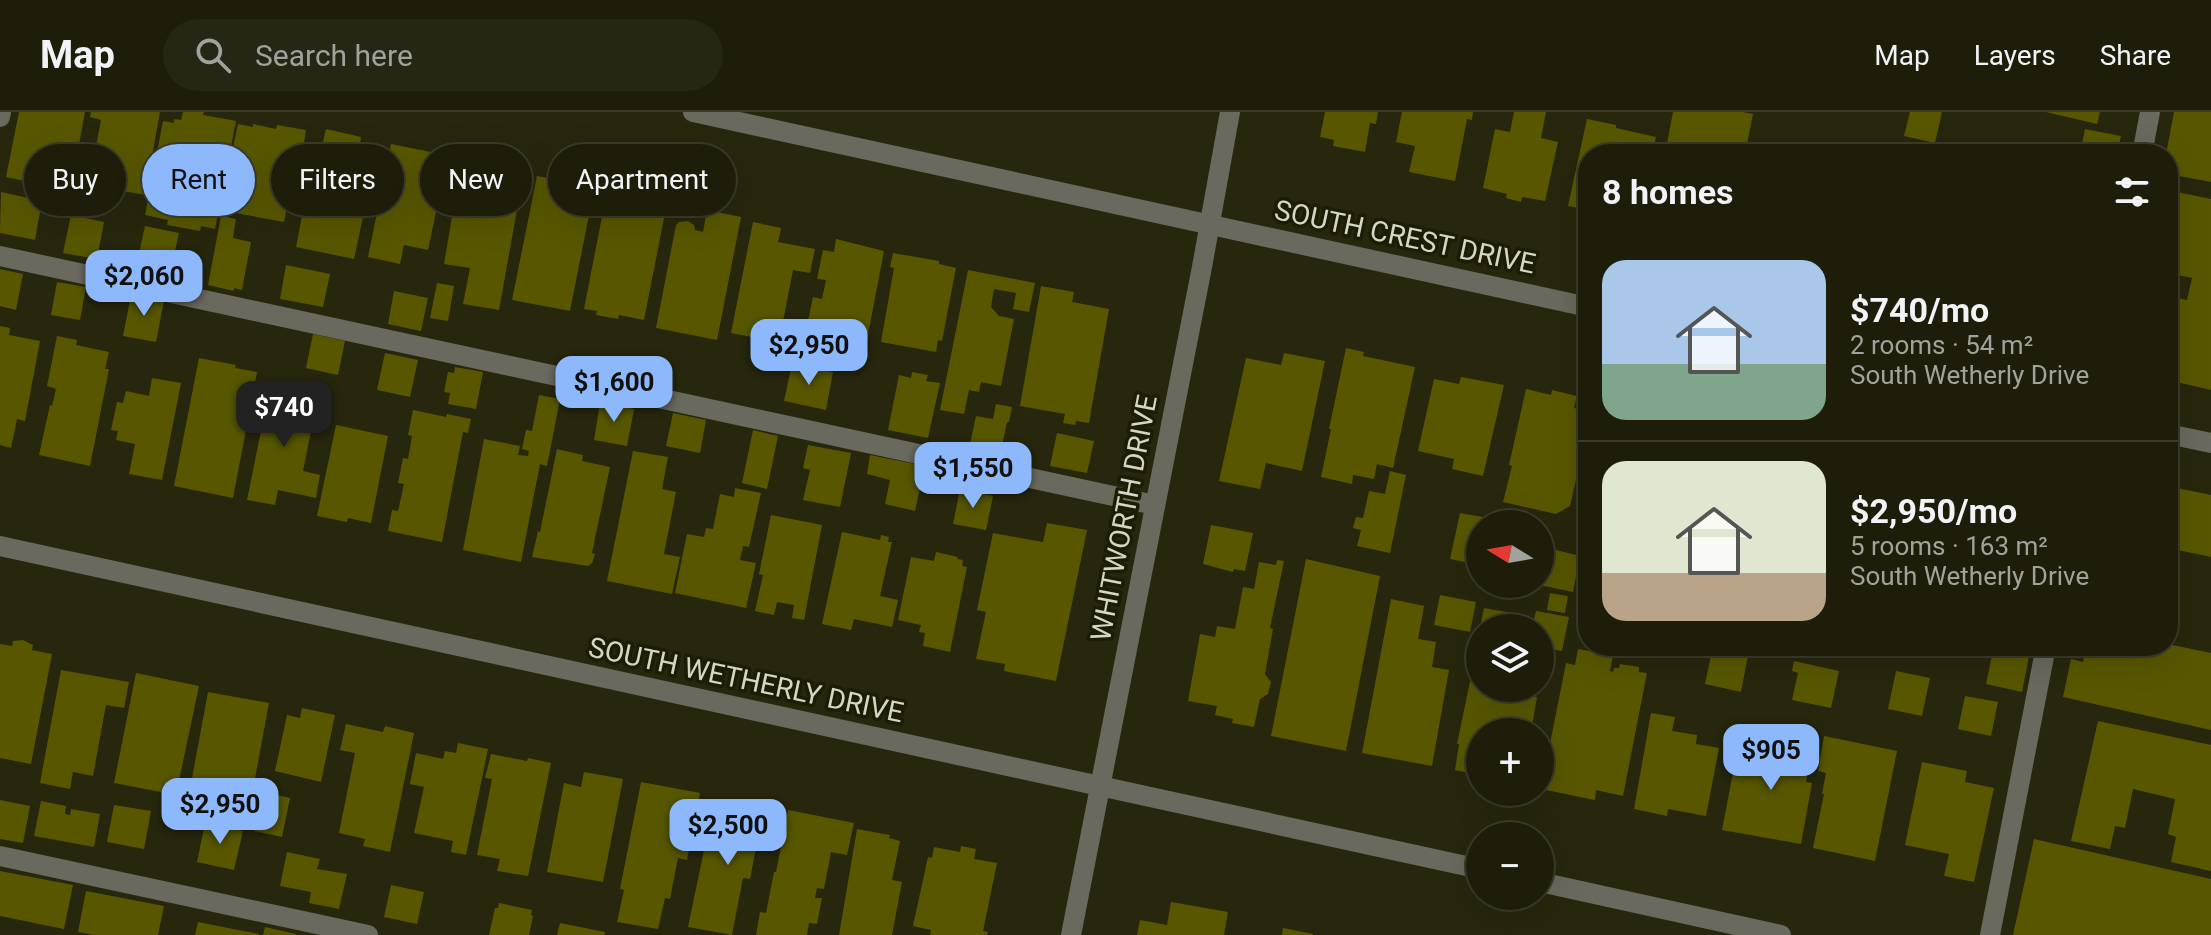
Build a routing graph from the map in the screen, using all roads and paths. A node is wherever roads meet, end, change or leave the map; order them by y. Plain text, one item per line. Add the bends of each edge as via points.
1 (693, 112) edge
2 (1230, 112) edge
3 (2150, 112) edge
4 (2144, 144) edge
5 (1210, 223) junction
6 (0, 256) edge
7 (1578, 305) edge
8 (2178, 436) edge
9 (2211, 443) edge
10 (1155, 505) junction
11 (0, 546) edge
12 (2044, 656) edge
13 (1099, 786) junction
14 (0, 856) edge
15 (1466, 866) edge
16 (1554, 885) edge
17 (368, 935) edge
18 (1071, 935) edge
19 (1781, 935) edge
20 (1990, 935) edge

1 - 5 street, SOUTH CREST DRIVE
2 - 5 street, WHITWORTH DRIVE
3 - 4 street
5 - 7 street, SOUTH CREST DRIVE
5 - 10 street, WHITWORTH DRIVE
6 - 10 street
8 - 9 street
10 - 13 street, WHITWORTH DRIVE
11 - 13 street, SOUTH WETHERLY DRIVE
12 - 20 street
13 - 15 street, SOUTH WETHERLY DRIVE
13 - 18 street, WHITWORTH DRIVE
14 - 17 street
16 - 19 street

